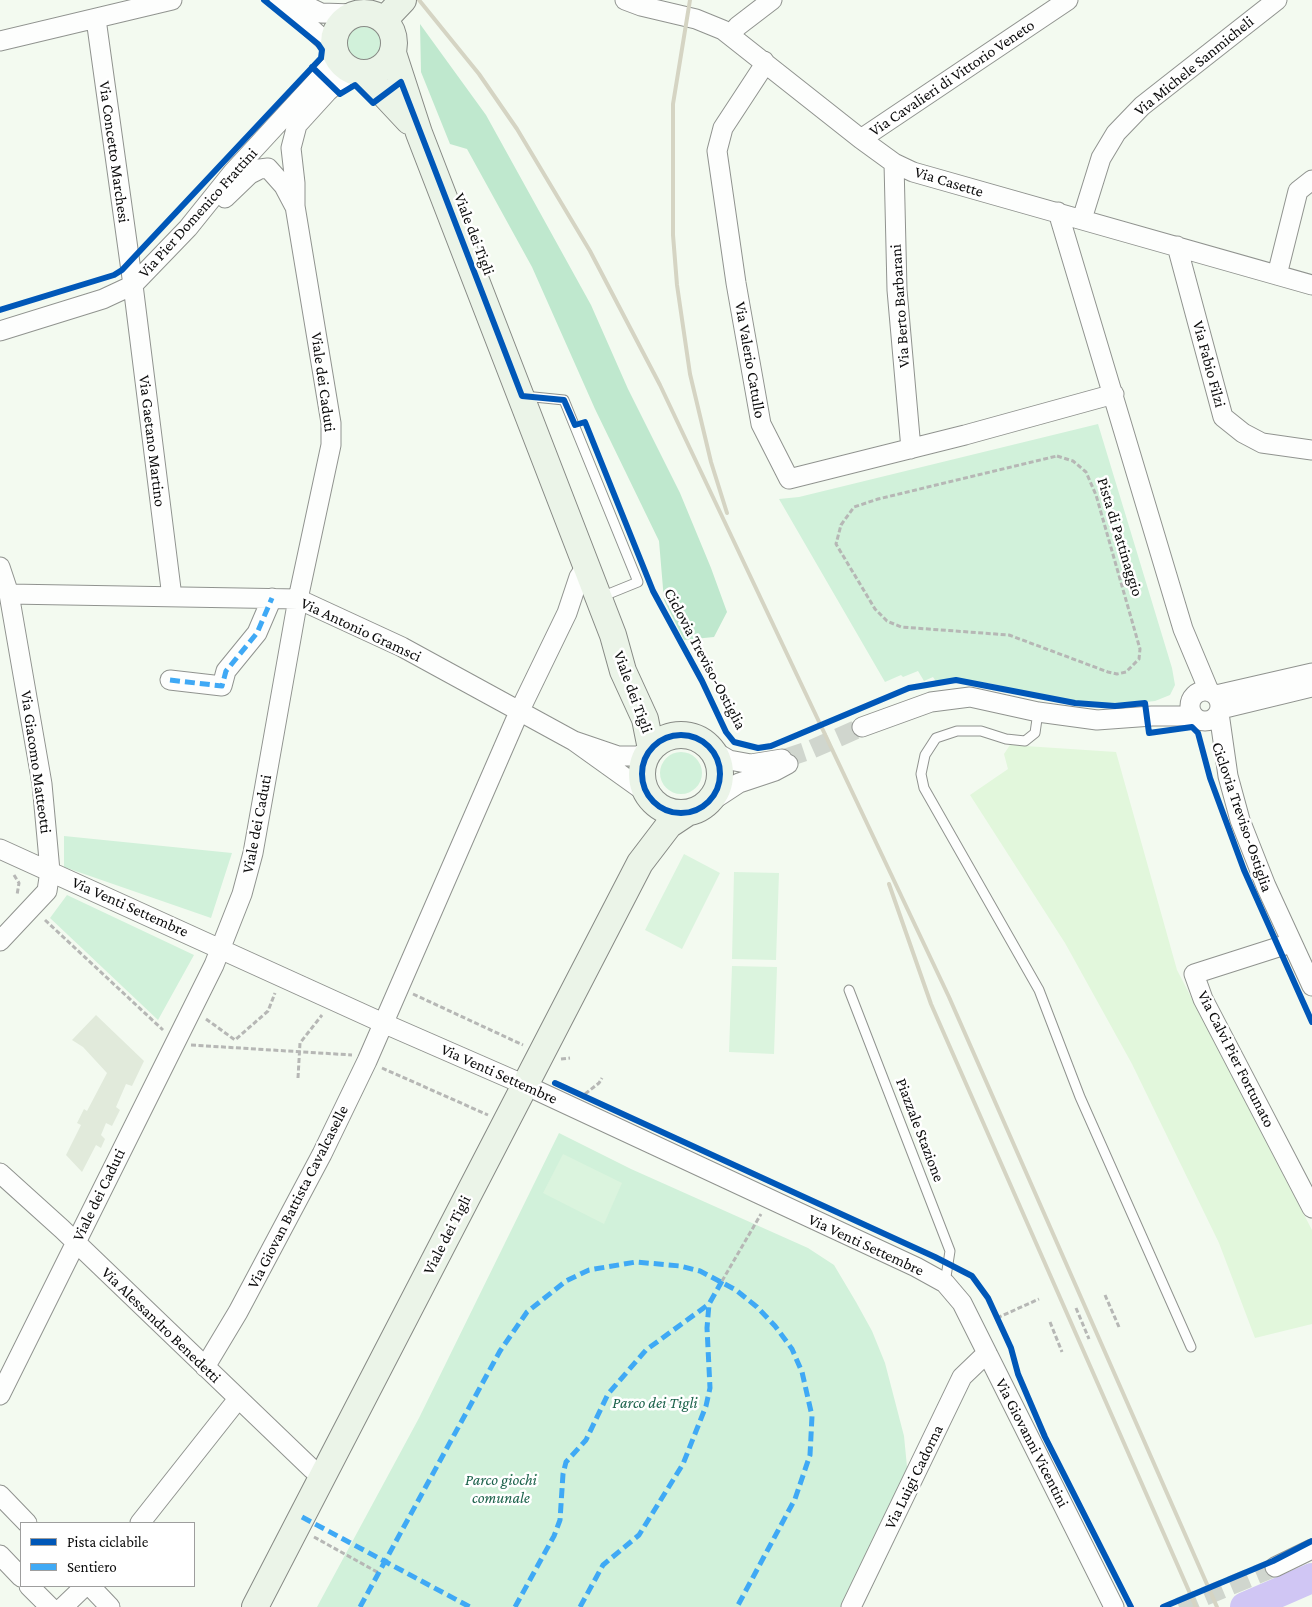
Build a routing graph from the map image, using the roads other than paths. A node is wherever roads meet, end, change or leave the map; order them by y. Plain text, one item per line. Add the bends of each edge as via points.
1 (172, 0) edge
2 (279, 0) edge
3 (294, 0) edge
4 (403, 0) edge
5 (626, 0) edge
6 (772, 0) edge
7 (1068, 0) edge
8 (1277, 0) edge
9 (354, 14) junction
10 (96, 19) junction
11 (384, 20) junction
12 (730, 35) junction
13 (0, 41) edge
14 (393, 53) junction
15 (764, 61) junction
16 (347, 62) junction
17 (419, 133) junction
18 (861, 138) junction
19 (894, 163) junction
20 (1312, 180) edge
21 (295, 206) junction
22 (1058, 212) junction
23 (1082, 219) junction
24 (188, 228) junction
25 (1177, 246) junction
26 (1277, 275) junction
27 (133, 285) junction
28 (1312, 285) edge
29 (0, 331) edge
30 (1114, 394) junction
31 (522, 396) junction
32 (911, 449) junction
33 (1312, 450) edge
34 (587, 565) junction
35 (0, 567) edge
36 (9, 594) junction
37 (172, 597) junction
38 (272, 598) junction
39 (298, 598) junction
40 (599, 598) junction
41 (567, 613) junction
42 (613, 635) junction
43 (1312, 673) edge
44 (170, 680) dead end
45 (1300, 685) edge
46 (1205, 705) junction
47 (519, 712) junction
48 (1038, 712) junction
49 (862, 727) tunnel mouth
50 (574, 741) junction
51 (703, 743) junction
52 (650, 751) junction
53 (650, 797) junction
54 (697, 808) junction
55 (0, 849) edge
56 (640, 863) junction
57 (50, 871) junction
58 (0, 940) edge
59 (1291, 943) junction
60 (222, 949) junction
61 (1312, 986) edge
62 (849, 990) dead end
63 (383, 1023) junction
64 (525, 1085) junction
65 (0, 1173) edge
66 (1312, 1208) edge
67 (75, 1242) junction
68 (945, 1283) junction
69 (1191, 1347) dead end
70 (986, 1353) junction
71 (205, 1367) junction
72 (0, 1395) edge
73 (238, 1399) junction
74 (323, 1476) junction
75 (0, 1495) edge
76 (27, 1522) edge
77 (141, 1522) edge
78 (1312, 1549) edge
79 (0, 1555) edge
80 (1275, 1567) tunnel mouth
81 (20, 1576) edge
82 (31, 1587) edge
83 (84, 1587) edge
84 (91, 1587) edge
85 (50, 1607) edge
86 (63, 1607) edge
87 (110, 1607) edge
88 (255, 1607) edge
89 (850, 1607) edge
90 (1114, 1607) edge

1 - 10 street
2 - 16 street
3 - 9 street via 321,12
4 - 11 street
5 - 12 street, Via Casette via 696,19
6 - 12 street
7 - 18 street, Via Cavalieri di Vittorio Veneto
8 - 23 street, Via Michele Sanmicheli via 1142,106 1116,134 1101,158
9 - 11 street via 369,13
9 - 16 street via 340,23 336,30
10 - 13 street
10 - 27 street, Via Concetto Marchesi
11 - 14 street via 393,35
12 - 15 street, Via Casette
14 - 16 street via 382,68
14 - 17 street, Viale dei Tigli
15 - 18 street, Via Casette
15 - 32 street, Via Valerio Catullo via 723,128 717,150 761,424 789,479
16 - 17 street, Viale dei Tigli
16 - 21 street, Viale dei Caduti via 328,91 297,125 291,148
16 - 24 street, Via Pier Domenico Frattini via 234,172
17 - 31 street, Viale dei Tigli
18 - 19 street, Via Casette
19 - 22 street, Via Casette via 936,180
19 - 32 street, Via Berto Barbarani via 897,290
20 - 26 street via 1298,191
21 - 24 street, Viale dei Caduti via 275,173 268,168 260,169
21 - 39 street, Viale dei Caduti via 331,423 331,437
22 - 23 street, Via Casette
22 - 30 street
23 - 25 street, Via Casette
24 - 27 street, Via Pier Domenico Frattini
25 - 26 street, Via Casette
25 - 33 street, Via Fabio Filzi via 1223,416 1243,433 1262,443
26 - 28 street, Via Casette
27 - 29 street, Via Pier Domenico Frattini via 102,299
27 - 37 street, Via Gaetano Martino
30 - 32 street, Via Valerio Catullo
30 - 46 street
31 - 34 street, Viale dei Tigli
31 - 40 lane via 564,400 638,582
34 - 40 street, Viale dei Tigli
34 - 41 street, Via Giovan Battista Cavalcaselle
35 - 36 street, Via Giacomo Matteotti
36 - 37 street, Via Antonio Gramsci
36 - 57 street, Via Giacomo Matteotti via 42,784
37 - 38 street, Via Antonio Gramsci
38 - 39 street, Via Antonio Gramsci
38 - 44 street via 257,633 226,671 222,686
39 - 47 street, Via Antonio Gramsci via 402,648
39 - 60 street, Viale dei Caduti via 253,853
40 - 41 street
40 - 42 street, Viale dei Tigli
41 - 47 street, Via Giovan Battista Cavalcaselle
42 - 51 street, Viale dei Tigli via 648,698 663,715
42 - 52 street, Viale dei Tigli via 623,671 646,719
43 - 45 street
45 - 46 street
46 - 48 street via 1152,716 1097,720
46 - 59 street via 1251,851
47 - 50 street, Via Antonio Gramsci
47 - 63 street, Via Giovan Battista Cavalcaselle
48 - 49 street via 970,697 931,702
48 - 69 lane via 1035,733 1025,741 981,731 957,731 936,738 925,755 921,774 924,788 1039,990 1080,1097
50 - 52 street, Via Antonio Gramsci via 618,756 638,756
50 - 53 street, Via Antonio Gramsci
51 - 52 street, Viale dei Tigli via 683,735 665,738
51 - 54 street, Viale dei Tigli via 720,765 721,775 717,791
51 - 54 street via 729,760 751,764 787,761 735,785
52 - 53 street, Viale dei Tigli via 642,772
53 - 54 street via 664,809
53 - 56 street, Viale dei Tigli via 651,820
54 - 56 street, Viale dei Tigli via 669,826
55 - 57 street, Via Venti Settembre
56 - 64 street, Viale dei Tigli
57 - 58 street, Via Giacomo Matteotti via 47,891
57 - 60 street, Via Venti Settembre
59 - 61 street
59 - 66 street, Via Calvi Pier Fortunato via 1194,974
60 - 63 street, Via Venti Settembre
60 - 67 street, Viale dei Caduti
62 - 68 lane, Piazzale Stazione via 950,1251
63 - 64 street, Via Venti Settembre
63 - 71 street, Via Giovan Battista Cavalcaselle via 322,1154
64 - 68 street, Via Venti Settembre
64 - 74 street, Viale dei Tigli
65 - 67 street, Via Alessandro Benedetti
67 - 71 street, Via Alessandro Benedetti
67 - 72 street, Viale dei Caduti
68 - 70 street, Via Giovanni Vicentini via 962,1302
70 - 89 street, Via Luigi Cadorna via 962,1377
70 - 90 street, Via Giovanni Vicentini
71 - 73 street, Via Alessandro Benedetti
73 - 74 street, Via Alessandro Benedetti
73 - 77 street
74 - 88 street, Viale dei Tigli
75 - 76 street
78 - 80 street
79 - 81 street
82 - 85 street
83 - 86 street
84 - 87 street

